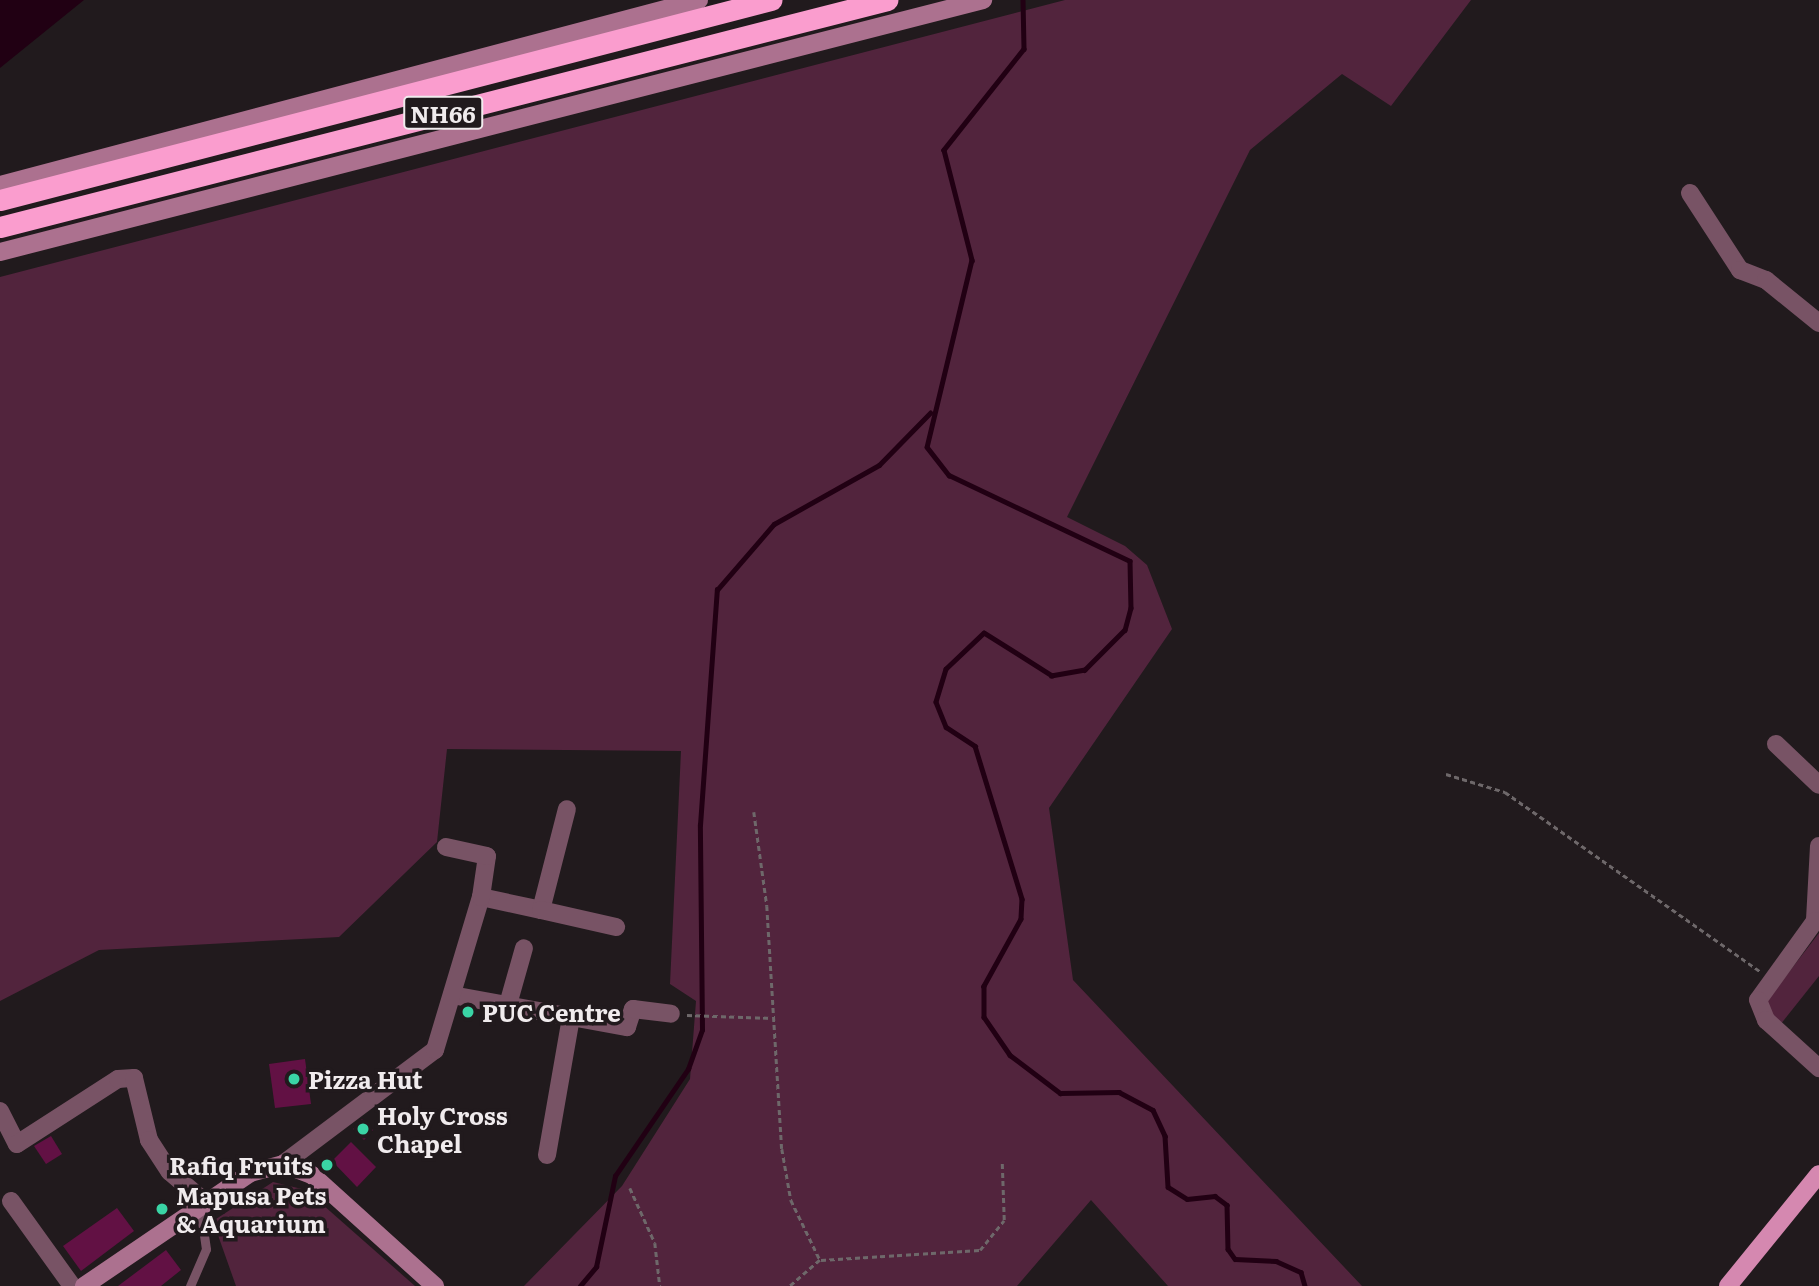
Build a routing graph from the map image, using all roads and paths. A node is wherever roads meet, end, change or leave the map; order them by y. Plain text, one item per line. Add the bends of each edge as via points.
1 (699, 0) edge
2 (771, 0) edge
3 (887, 0) edge
4 (983, 0) edge
5 (0, 185) edge
6 (1690, 193) dead end
7 (0, 200) edge
8 (0, 227) edge
9 (0, 252) edge
10 (1819, 323) edge
11 (1776, 744) dead end
12 (1446, 774) dead end
13 (1819, 785) edge
14 (567, 809) dead end
15 (754, 812) dead end
16 (1819, 846) edge
17 (446, 847) dead end
18 (481, 897) junction
19 (541, 910) junction
20 (616, 927) dead end
21 (524, 948) dead end
22 (1771, 979) junction
23 (452, 995) junction
24 (508, 1008) junction
25 (671, 1014) joint
26 (571, 1018) junction
27 (771, 1018) junction
28 (1819, 1068) edge
29 (0, 1111) edge
30 (547, 1155) dead end
31 (1002, 1162) dead end
32 (283, 1164) junction
33 (1819, 1174) edge
34 (630, 1188) dead end
35 (11, 1201) dead end
36 (202, 1204) junction
37 (820, 1260) junction
38 (72, 1286) edge
39 (84, 1286) edge
40 (190, 1286) edge
41 (435, 1286) edge
42 (660, 1286) edge
43 (790, 1286) edge
44 (1728, 1286) edge

1 - 5 street
2 - 7 highway, NH66
3 - 8 highway, NH66
4 - 9 street
6 - 10 street via 1740,270 1766,280
11 - 13 street
12 - 22 path via 1506,792
14 - 19 street
15 - 27 path
16 - 22 street via 1815,921
17 - 18 street via 487,856
18 - 19 street
18 - 23 street
19 - 20 street
21 - 24 street
22 - 28 street via 1759,1012
23 - 24 street
23 - 32 street via 430,1059
24 - 26 street
25 - 26 street via 633,1009 627,1027
25 - 27 path
26 - 30 street
27 - 37 path via 791,1200
29 - 36 street via 17,1144 117,1079 134,1078 149,1140 170,1172
31 - 37 path via 1004,1220 980,1250
32 - 36 street via 250,1173
32 - 41 street via 312,1175
33 - 44 main road
34 - 42 path via 655,1243
35 - 38 street
36 - 39 street
36 - 40 lane via 206,1249
37 - 43 path

